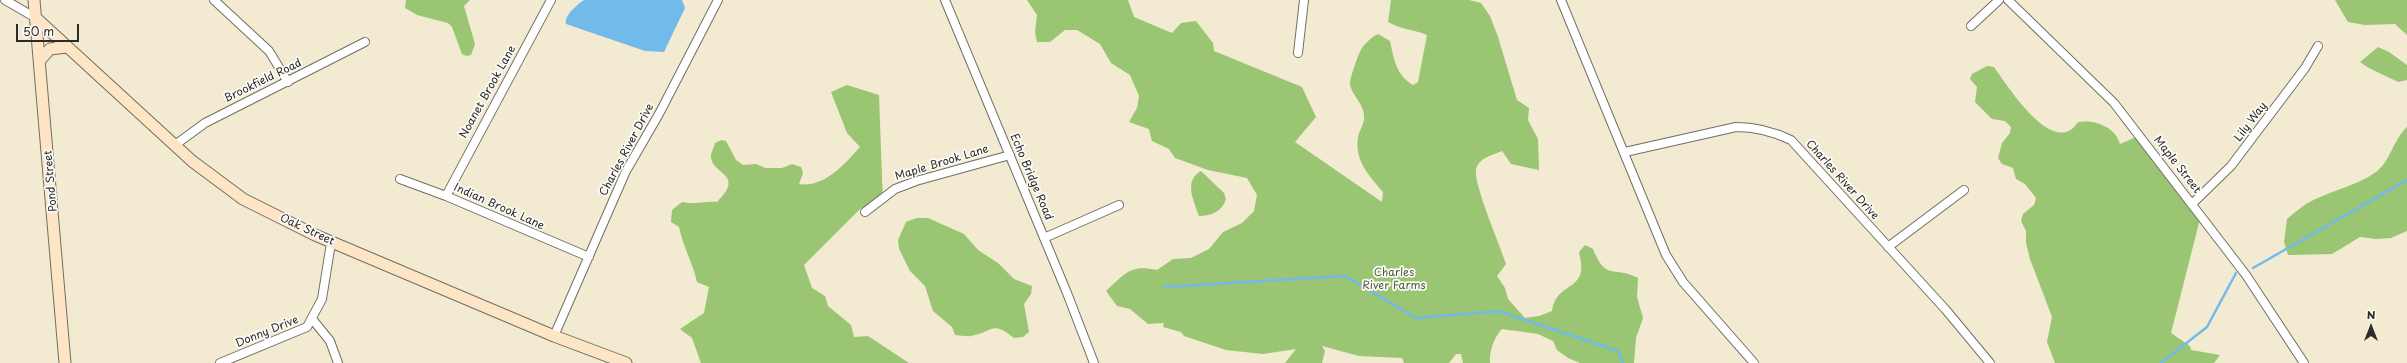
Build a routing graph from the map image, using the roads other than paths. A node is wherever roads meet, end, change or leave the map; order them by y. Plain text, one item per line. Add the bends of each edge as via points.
1 (5, 0) edge
2 (34, 0) edge
3 (214, 0) edge
4 (551, 0) edge
5 (718, 0) edge
6 (945, 0) edge
7 (1304, 0) edge
8 (1562, 0) edge
9 (1999, 0) edge
10 (2008, 0) edge
11 (36, 18) junction
12 (1971, 26) dead end
13 (365, 42) dead end
14 (2318, 46) dead end
15 (67, 47) junction
16 (1298, 53) dead end
17 (40, 60) junction
18 (288, 82) junction
19 (175, 145) junction
20 (1625, 152) junction
21 (1010, 155) junction
22 (400, 179) dead end
23 (1964, 190) dead end
24 (446, 196) junction
25 (2192, 203) junction
26 (1119, 205) dead end
27 (865, 212) dead end
28 (1044, 238) junction
29 (331, 242) junction
30 (1888, 247) junction
31 (589, 257) junction
32 (312, 320) junction
33 (554, 336) junction
34 (65, 363) edge
35 (220, 363) edge
36 (338, 363) edge
37 (626, 363) edge
38 (1094, 363) edge
39 (1754, 363) edge
40 (1990, 363) edge
41 (2304, 363) edge

1 - 11 street
2 - 11 main road, Pond Street
3 - 18 street via 270,51
4 - 24 street, Noanet Brook Lane
5 - 31 street, Charles River Drive via 659,114 626,171
6 - 21 street, Echo Bridge Road
7 - 16 street
8 - 20 street
9 - 12 street
10 - 25 street, Maple Street via 2114,103
11 - 15 main road, Oak Street
11 - 17 main road, Pond Street
13 - 18 street, Brookfield Road
14 - 25 street, Lily Way via 2305,68 2231,166
15 - 17 main road via 50,49
15 - 19 main road, Oak Street
17 - 34 main road, Pond Street
18 - 19 street, Brookfield Road via 206,123
19 - 29 main road, Oak Street via 243,199
20 - 30 street, Charles River Drive via 1736,127 1774,131 1790,140
20 - 39 street via 1673,268
21 - 27 street, Maple Brook Lane via 916,180 895,189
21 - 28 street, Echo Bridge Road
22 - 24 street, Indian Brook Lane
23 - 30 street
24 - 31 street, Indian Brook Lane
25 - 41 street, Maple Street via 2246,275
26 - 28 street
28 - 38 street, Echo Bridge Road
29 - 32 street, Donny Drive via 322,299
29 - 33 main road, Oak Street
30 - 40 street, Charles River Drive
31 - 33 street, Charles River Drive
32 - 35 street, Donny Drive via 298,333
32 - 36 street via 330,341
33 - 37 main road, Oak Street

